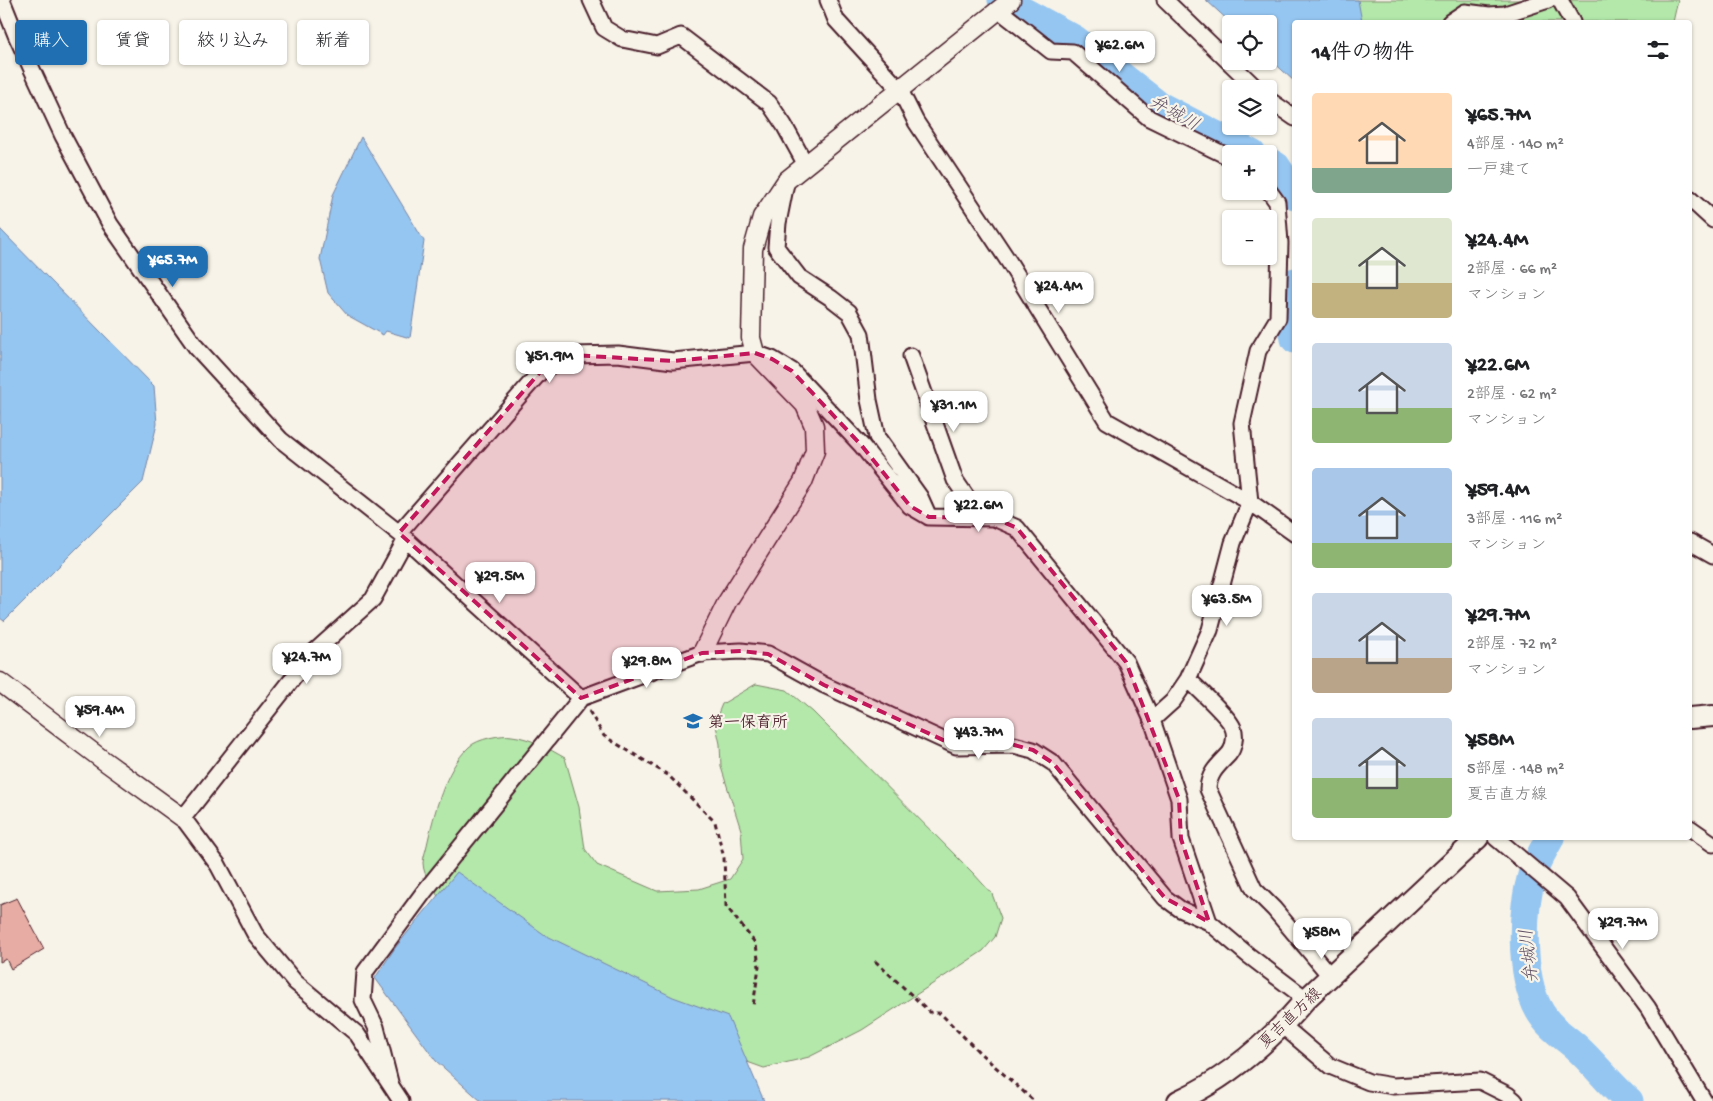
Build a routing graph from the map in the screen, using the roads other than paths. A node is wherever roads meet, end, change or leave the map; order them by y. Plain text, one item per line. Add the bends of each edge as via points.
1 (2, 0) edge
2 (591, 0) edge
3 (828, 0) edge
4 (1165, 0) edge
5 (1548, 0) edge
6 (1560, 0) edge
7 (1005, 5) edge
8 (1453, 20) edge
9 (1571, 20) edge
10 (1248, 80) edge
11 (900, 90) junction
12 (1277, 106) edge
13 (1292, 116) edge
14 (1222, 154) edge
15 (806, 165) junction
16 (787, 180) junction
17 (1276, 200) edge
18 (1692, 201) edge
19 (1713, 220) edge
20 (755, 353) junction
21 (911, 356) dead end
22 (1250, 502) junction
23 (929, 517) junction
24 (981, 518) junction
25 (1292, 532) edge
26 (403, 536) junction
27 (1692, 543) edge
28 (1713, 555) edge
29 (702, 653) junction
30 (1188, 679) junction
31 (0, 682) edge
32 (581, 698) junction
33 (1713, 716) edge
34 (1692, 718) edge
35 (1152, 720) junction
36 (183, 818) junction
37 (1692, 829) edge
38 (1476, 840) edge
39 (1498, 840) edge
40 (1713, 844) edge
41 (1209, 922) junction
42 (1331, 977) junction
43 (1306, 999) junction
44 (1283, 1026) junction
45 (391, 1086) junction
46 (401, 1101) edge
47 (1178, 1101) edge
48 (1515, 1101) edge
49 (1704, 1101) edge

1 - 26 street via 64,136 110,224 196,347 281,440
2 - 15 street via 604,28 622,39 657,46 681,36 769,103
3 - 11 street via 836,20
4 - 10 street
5 - 8 street via 1505,14 1465,12
6 - 9 street
7 - 11 street
7 - 14 street via 1051,51 1074,52 1149,118
11 - 15 street
11 - 22 street via 916,122 1009,262 1107,421
12 - 13 street
15 - 16 street
16 - 20 street via 762,216 753,249 751,338
16 - 23 street via 776,247 799,277 849,312 861,334 877,437 920,497
17 - 22 street via 1280,243 1278,318 1258,351 1242,423
18 - 19 street
20 - 23 street via 792,371 862,446 910,506
20 - 26 street via 673,360 618,354 573,354 542,370
20 - 29 street via 805,404 814,426 815,451 803,482 727,602
21 - 24 street via 955,480
22 - 25 street
22 - 30 street via 1233,543 1210,630
23 - 24 street
24 - 35 street via 994,518 1017,528 1126,662
26 - 32 street
26 - 36 street via 373,599 313,653
27 - 28 street
29 - 32 street
29 - 41 street via 741,651 768,654 824,685 956,746 1014,745 1033,750 1053,763 1165,898
30 - 35 street via 1173,701
30 - 42 street via 1233,727 1231,752 1215,767 1208,789 1254,890
31 - 36 street
32 - 45 street via 424,892 365,972 363,1000 376,1027
33 - 34 main road
35 - 41 street via 1179,800 1181,839
36 - 45 street via 218,865 255,934 295,982 357,1034
37 - 40 street
38 - 42 main road, 夏吉直方線
39 - 49 street via 1567,898 1648,1008
41 - 43 street
42 - 43 main road, 夏吉直方線
43 - 44 main road, 夏吉直方線
44 - 47 main road, 夏吉直方線 via 1244,1060
44 - 48 street via 1330,1066 1369,1082 1393,1086 1480,1081
45 - 46 street

